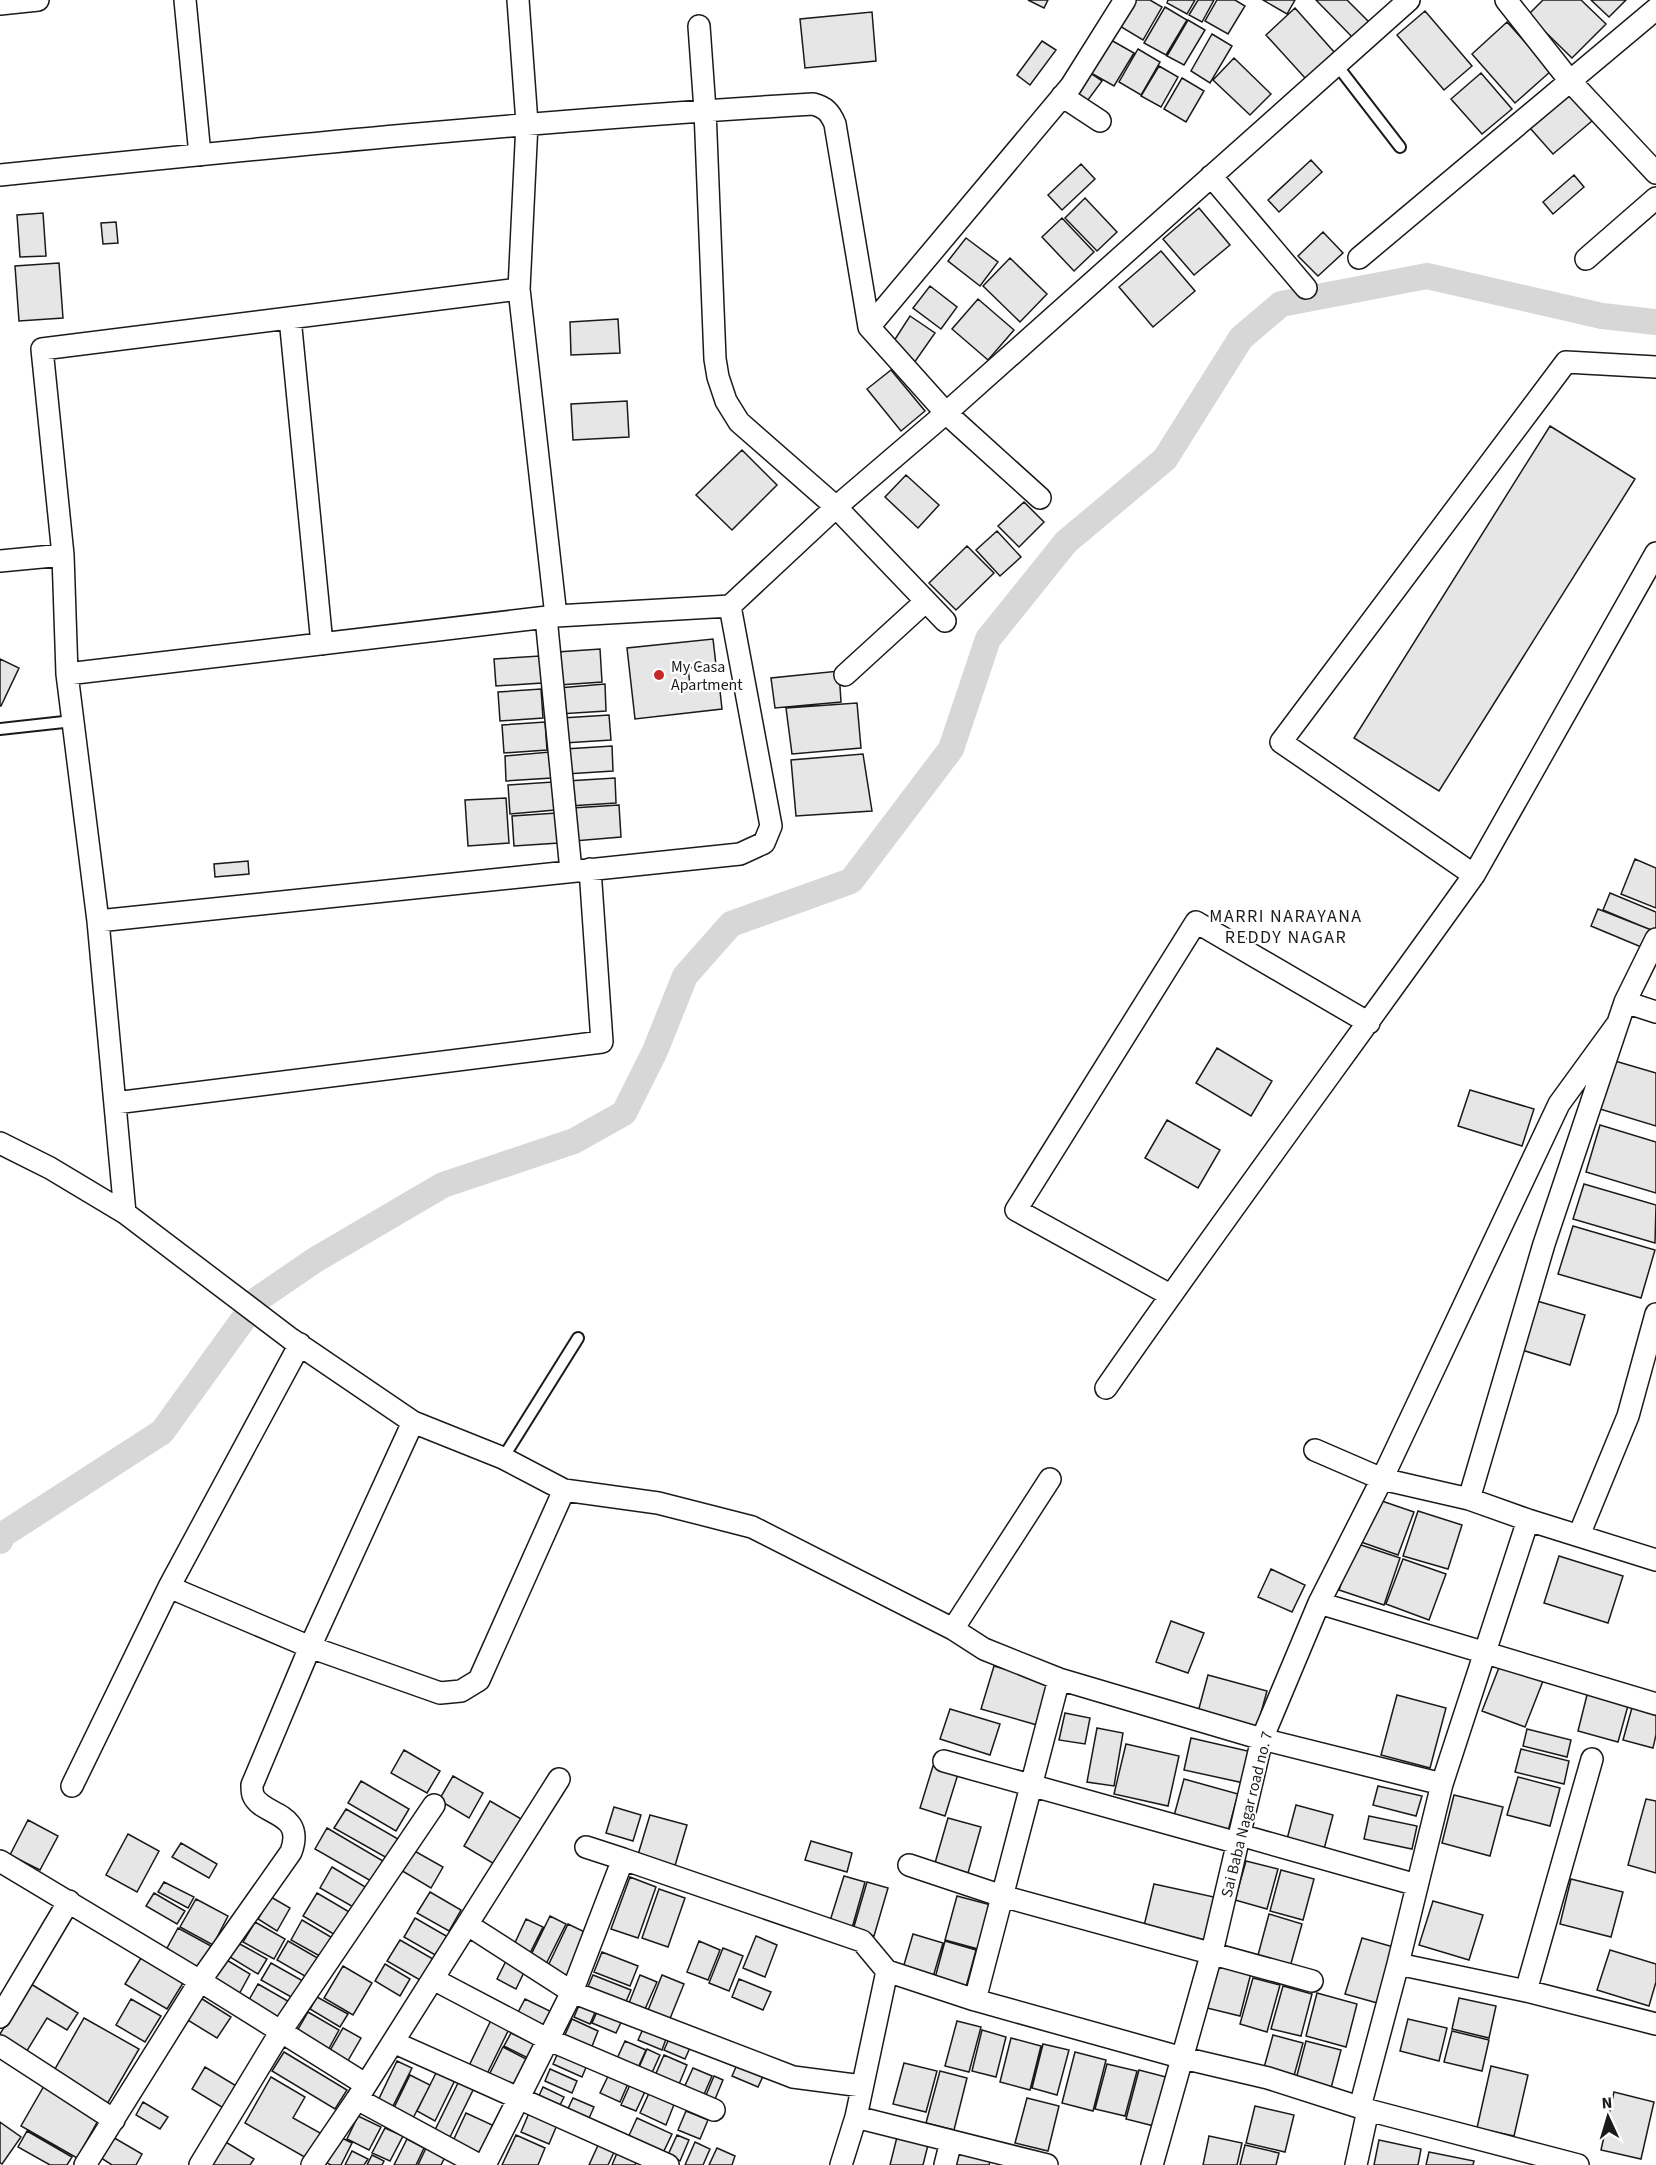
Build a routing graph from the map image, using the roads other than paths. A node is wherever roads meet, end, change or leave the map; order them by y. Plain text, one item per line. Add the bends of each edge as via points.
1 (38, 0) edge
2 (185, 0) edge
3 (518, 0) edge
4 (1125, 0) edge
5 (1408, 0) edge
6 (1506, 0) edge
7 (0, 4) edge
8 (1656, 9) edge
9 (699, 26) dead end
10 (1336, 64) junction
11 (1570, 81) junction
12 (1062, 96) junction
13 (705, 110) junction
14 (1100, 121) dead end
15 (527, 123) junction
16 (1400, 147) dead end
17 (200, 154) junction
18 (1656, 173) edge
19 (0, 175) edge
20 (1211, 176) junction
21 (1656, 198) edge
22 (1359, 258) dead end
23 (1586, 259) dead end
24 (1306, 288) dead end
25 (519, 289) junction
26 (290, 318) junction
27 (869, 327) junction
28 (1656, 367) edge
29 (946, 413) junction
30 (1040, 498) dead end
31 (836, 507) junction
32 (1656, 553) edge
33 (63, 555) junction
34 (0, 561) edge
35 (926, 601) junction
36 (730, 606) junction
37 (551, 616) junction
38 (945, 621) dead end
39 (322, 644) junction
40 (67, 674) junction
41 (845, 675) dead end
42 (73, 721) junction
43 (0, 729) edge
44 (580, 870) junction
45 (1474, 875) junction
46 (98, 921) junction
47 (1656, 939) edge
48 (1625, 1002) junction
49 (1656, 1012) edge
50 (1369, 1023) junction
51 (1618, 1023) junction
52 (115, 1103) junction
53 (0, 1143) edge
54 (125, 1213) junction
55 (1170, 1295) junction
56 (1656, 1314) edge
57 (578, 1338) dead end
58 (296, 1341) junction
59 (1106, 1388) dead end
60 (413, 1422) junction
61 (1315, 1450) dead end
62 (503, 1458) junction
63 (1050, 1479) dead end
64 (1382, 1479) junction
65 (564, 1490) junction
66 (1469, 1499) junction
67 (1527, 1520) junction
68 (1579, 1535) junction
69 (1656, 1560) edge
70 (169, 1587) junction
71 (1319, 1603) junction
72 (952, 1629) junction
73 (310, 1647) junction
74 (1485, 1653) junction
75 (1059, 1679) junction
76 (1656, 1704) edge
77 (1262, 1739) junction
78 (1592, 1759) dead end
79 (944, 1761) dead end
80 (559, 1779) dead end
81 (1443, 1784) junction
82 (1031, 1785) junction
83 (72, 1786) dead end
84 (434, 1805) dead end
85 (1239, 1839) junction
86 (585, 1847) dead end
87 (623, 1859) junction
88 (0, 1861) edge
89 (909, 1865) dead end
90 (1417, 1885) junction
91 (1002, 1896) junction
92 (69, 1901) junction
93 (468, 1925) junction
94 (1212, 1952) junction
95 (1398, 1964) junction
96 (887, 1971) junction
97 (433, 1979) junction
98 (201, 1981) junction
99 (1312, 1981) dead end
100 (1526, 1991) junction
101 (572, 1992) junction
102 (975, 2000) junction
103 (0, 2017) edge
104 (1656, 2024) edge
105 (281, 2031) junction
106 (547, 2039) junction
107 (393, 2042) junction
108 (0, 2046) edge
109 (1183, 2058) junction
110 (862, 2086) junction
111 (361, 2091) junction
112 (518, 2098) junction
113 (1364, 2108) junction
114 (714, 2110) dead end
115 (856, 2117) junction
116 (114, 2120) junction
117 (951, 2141) junction
118 (1497, 2155) edge
119 (315, 2164) edge
120 (85, 2165) edge
121 (200, 2165) edge
122 (479, 2165) edge
123 (485, 2165) edge
124 (668, 2165) edge
125 (841, 2165) edge
126 (945, 2165) edge
127 (1047, 2165) edge
128 (1152, 2165) edge
129 (1356, 2165) edge
130 (1578, 2165) edge

1 - 7 street
2 - 17 street
3 - 15 street
4 - 12 street
5 - 10 street
6 - 11 street
8 - 11 street
9 - 13 street
10 - 16 lane
10 - 20 street
11 - 18 street
11 - 22 street
12 - 14 street
12 - 27 street
13 - 15 street
13 - 27 street via 813,104 829,112 835,124
13 - 31 street via 718,377 739,422
15 - 17 street
15 - 25 street
17 - 19 street
20 - 24 street
20 - 29 street
21 - 23 street
25 - 26 street
25 - 37 street
26 - 33 street via 42,349
26 - 39 street
27 - 29 street
28 - 45 street via 1566,362 1281,742
29 - 30 street
29 - 31 street
31 - 35 street
31 - 36 street
32 - 45 street
33 - 34 street
33 - 40 street
35 - 38 street
35 - 41 street
36 - 37 street
36 - 44 street via 771,826 764,843 740,854
37 - 39 street
37 - 44 street
39 - 40 street
40 - 42 street
42 - 43 lane
42 - 46 street
44 - 46 street
44 - 52 street via 602,1042
45 - 50 street
46 - 52 street
47 - 48 street
48 - 49 street
48 - 51 street
50 - 55 street
50 - 55 street via 1196,922 1016,1210
51 - 64 street, Sai Baba Nagar road no. 7 via 1559,1104
51 - 66 street via 1544,1244
52 - 54 street
53 - 54 street
54 - 58 street
55 - 59 street
56 - 68 street via 1628,1416
57 - 62 lane
58 - 60 street
58 - 70 street
60 - 62 street
60 - 73 street
61 - 64 street
62 - 65 street
63 - 72 street
64 - 66 street
64 - 71 street, Sai Baba Nagar road no. 7
65 - 72 street via 658,1503 752,1527
65 - 73 street via 479,1680 461,1691 440,1693
66 - 67 street
67 - 68 street
67 - 74 street
68 - 69 street
70 - 73 street
70 - 83 street
71 - 74 street
71 - 77 street, Sai Baba Nagar road no. 7
72 - 75 street via 984,1649
73 - 98 street via 252,1785 253,1796 287,1821 294,1832 294,1844
74 - 76 street
74 - 81 street
75 - 77 street
75 - 82 street
77 - 81 street
77 - 85 street, Sai Baba Nagar road no. 7
78 - 100 street
79 - 82 street
80 - 93 street
81 - 90 street
82 - 85 street
82 - 91 street
84 - 105 street
85 - 90 street
85 - 94 street, Sai Baba Nagar road no. 7
86 - 87 street
87 - 96 street via 862,1941
87 - 101 street
88 - 92 street
89 - 91 street
90 - 95 street
91 - 94 street
91 - 102 street
92 - 98 street
92 - 103 street
93 - 97 street
93 - 101 street
94 - 99 street
94 - 109 street, Sai Baba Nagar road no. 7
95 - 100 street
95 - 113 street
96 - 102 street
96 - 110 street
97 - 106 street
97 - 107 street
98 - 105 street
98 - 116 street
100 - 104 street
101 - 106 street
101 - 110 street via 793,2077
102 - 109 street
105 - 111 street
105 - 121 street
106 - 112 street
106 - 114 street
107 - 111 street
107 - 112 street
108 - 116 street
109 - 113 street
109 - 128 street, Sai Baba Nagar road no. 7
110 - 115 street
111 - 119 street
111 - 122 street
112 - 123 street
112 - 124 street
113 - 118 street
113 - 129 street
115 - 117 street
115 - 125 street
116 - 120 street
117 - 126 street
117 - 127 street
118 - 130 street

